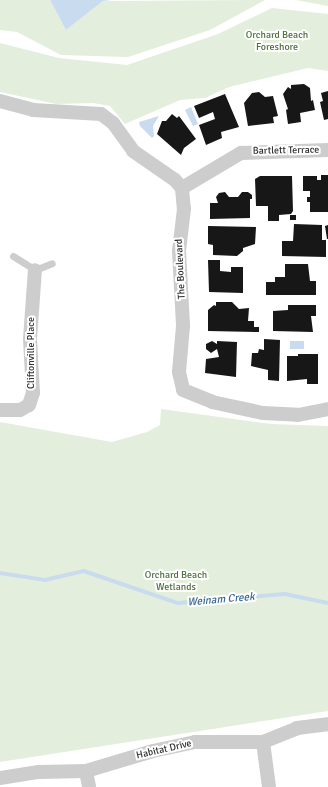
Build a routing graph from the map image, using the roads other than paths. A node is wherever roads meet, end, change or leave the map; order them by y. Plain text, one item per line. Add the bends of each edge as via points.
1 (0, 101) edge
2 (328, 150) edge
3 (182, 188) junction
4 (13, 256) dead end
5 (52, 263) dead end
6 (35, 270) junction
7 (328, 409) edge
8 (0, 410) edge
9 (328, 724) edge
10 (263, 742) junction
11 (86, 771) junction
12 (0, 778) edge
13 (89, 787) edge
14 (269, 787) edge

1 - 3 street via 33,110 101,114 113,123 133,151 175,180
2 - 3 street, Bartlett Terrace via 241,153
3 - 7 street, The Boulevard via 184,209 179,233 183,326 179,372 181,387 198,398 263,412 298,415
4 - 6 lane
5 - 6 lane
6 - 8 street, Cliftonville Place via 30,339 33,393 29,405 20,410
9 - 10 street, Habitat Drive via 297,728
10 - 11 street, Habitat Drive via 195,742
10 - 14 street
11 - 12 street, Habitat Drive via 39,772
11 - 13 street

